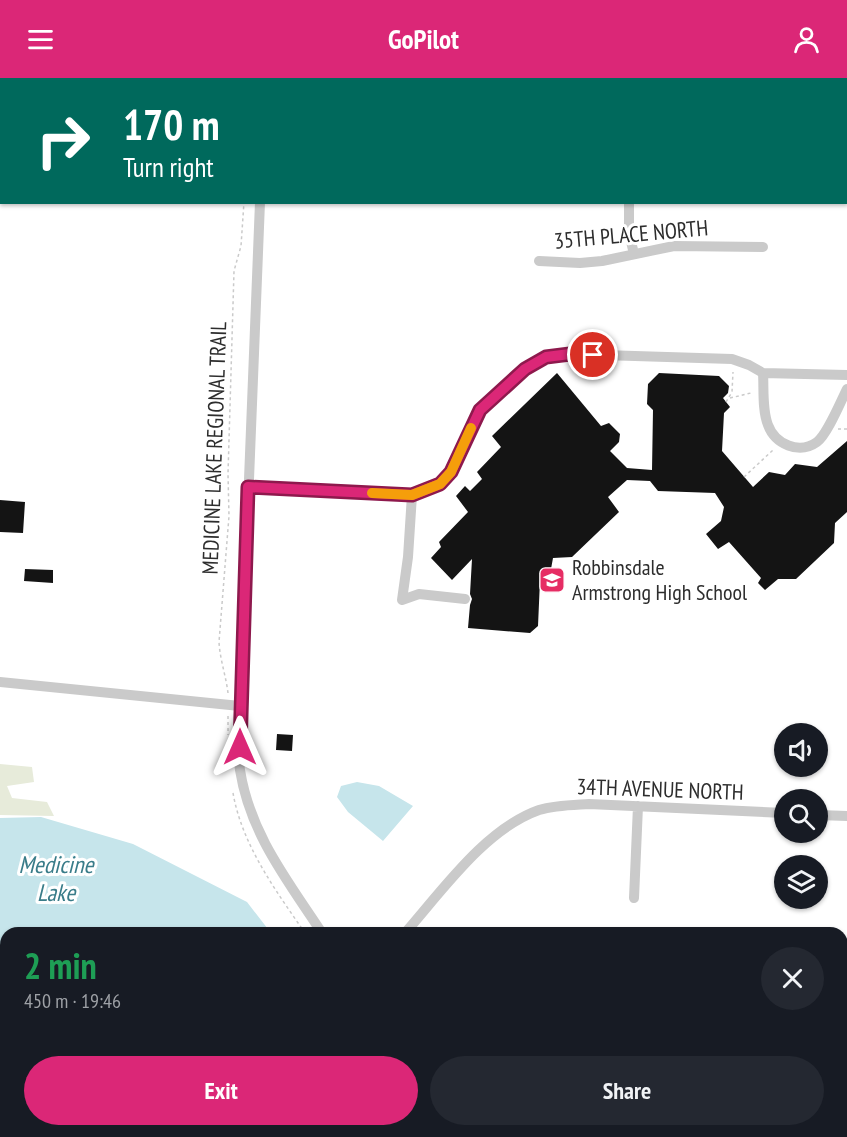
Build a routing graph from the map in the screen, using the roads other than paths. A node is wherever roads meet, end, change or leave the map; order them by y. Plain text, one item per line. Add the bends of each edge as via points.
1 (260, 204) edge
2 (629, 204) edge
3 (763, 247) dead end
4 (634, 254) junction
5 (539, 261) dead end
6 (763, 374) junction
7 (847, 375) edge
8 (847, 389) edge
9 (248, 487) junction
10 (412, 495) junction
11 (405, 578) junction
12 (419, 594) junction
13 (465, 599) dead end
14 (0, 682) edge
15 (240, 706) junction
16 (638, 806) junction
17 (774, 813) edge
18 (828, 815) edge
19 (847, 816) edge
20 (634, 898) dead end
21 (318, 927) edge
22 (410, 927) edge

1 - 9 street
2 - 4 street
3 - 4 street, 35TH PLACE NORTH via 674,246
4 - 5 street, 35TH PLACE NORTH via 580,263
6 - 7 street
6 - 8 street via 768,425 778,440 792,447 806,447 819,441
6 - 10 street via 732,359 570,354 546,357 525,369 480,410 451,472 440,484
9 - 10 street
9 - 15 street
10 - 11 street
11 - 12 street
11 - 12 street via 402,600
12 - 13 street
14 - 15 street
15 - 21 street via 240,768 250,812 267,850
16 - 17 street, 34TH AVENUE NORTH
16 - 20 street
16 - 22 street, 34TH AVENUE NORTH via 564,805 516,820 476,852
18 - 19 street

